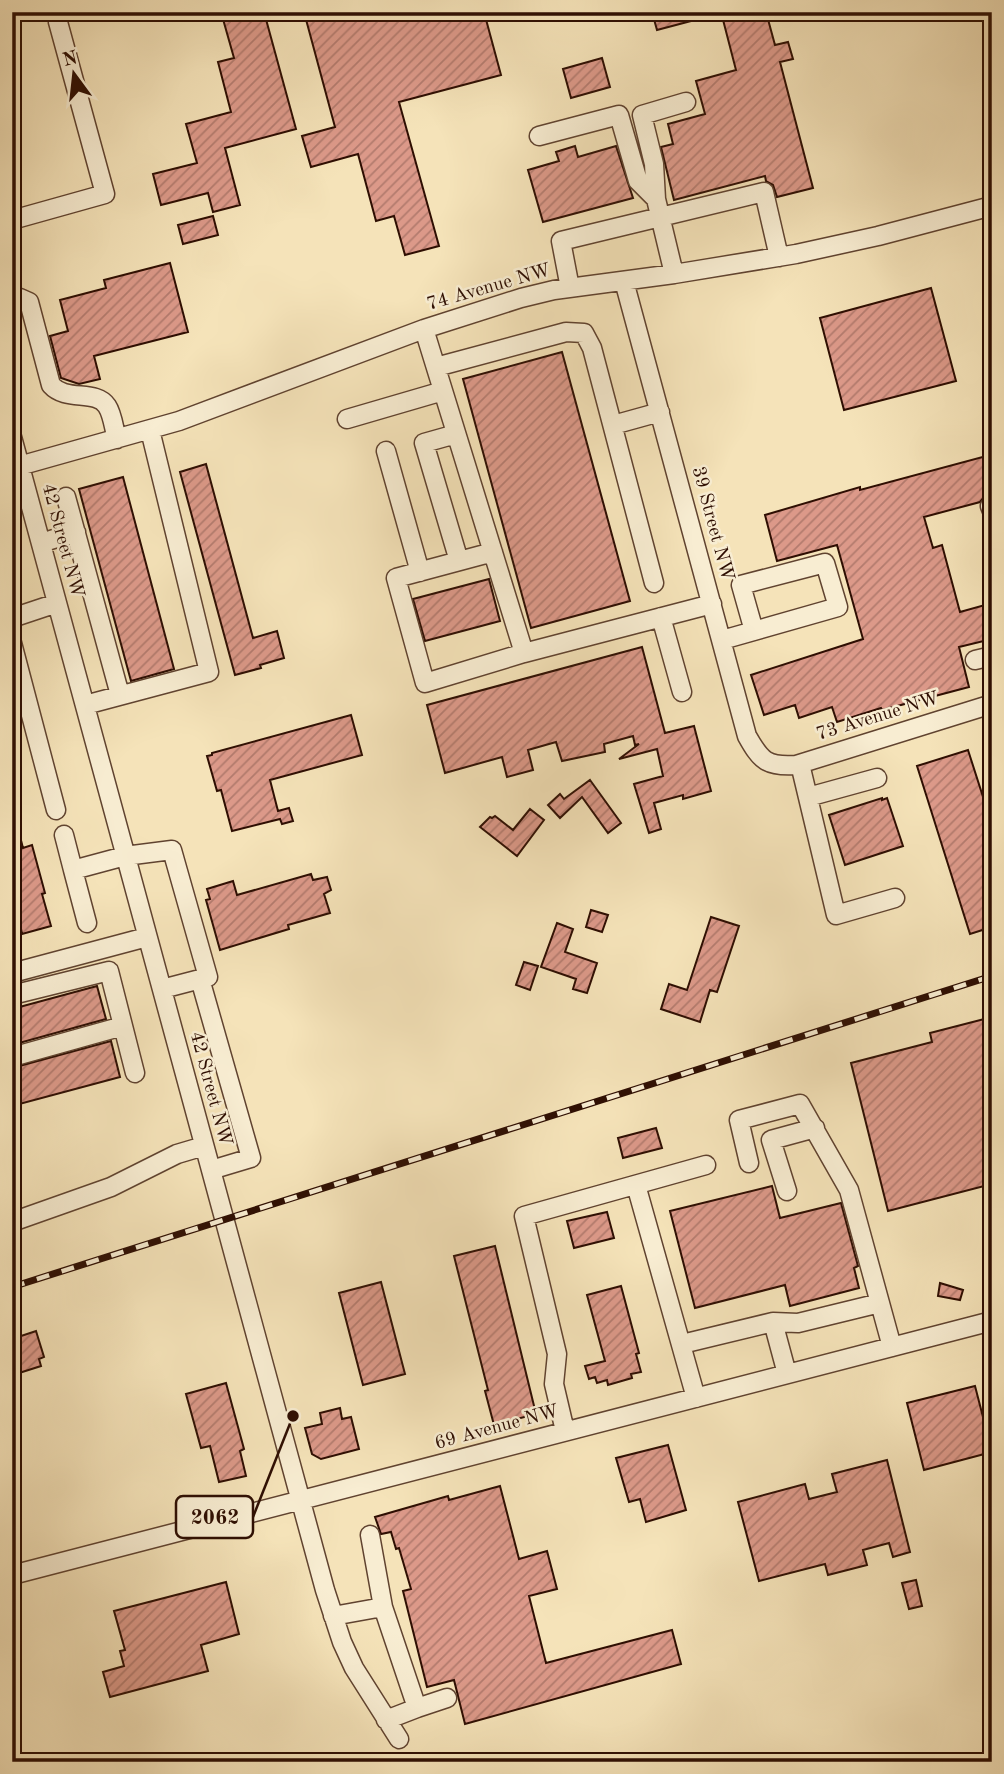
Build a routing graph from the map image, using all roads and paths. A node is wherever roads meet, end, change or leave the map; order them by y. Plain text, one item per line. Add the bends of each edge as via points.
1 (58, 22) dead end
2 (686, 102) dead end
3 (538, 136) dead end
4 (656, 199) junction
5 (992, 206) edge
6 (660, 217) junction
7 (12, 220) edge
8 (779, 257) junction
9 (674, 274) junction
10 (624, 281) junction
11 (570, 288) junction
12 (12, 300) edge
13 (424, 329) junction
14 (436, 368) junction
15 (443, 391) junction
16 (660, 412) junction
17 (347, 419) dead end
18 (613, 425) junction
19 (150, 430) junction
20 (456, 434) junction
21 (12, 437) edge
22 (117, 439) junction
23 (386, 451) dead end
24 (16, 467) edge
25 (66, 497) dead end
26 (76, 532) junction
27 (41, 543) junction
28 (493, 552) junction
29 (459, 561) junction
30 (420, 572) junction
31 (654, 583) dead end
32 (57, 603) junction
33 (712, 604) junction
34 (661, 617) junction
35 (12, 618) edge
36 (754, 631) junction
37 (722, 640) junction
38 (12, 643) edge
39 (524, 653) junction
40 (682, 692) dead end
41 (120, 695) junction
42 (992, 704) edge
43 (85, 705) junction
44 (800, 764) junction
45 (776, 766) joint
46 (877, 778) dead end
47 (808, 797) junction
48 (56, 810) dead end
49 (64, 835) dead end
50 (125, 856) junction
51 (73, 870) junction
52 (895, 898) dead end
53 (87, 923) dead end
54 (147, 937) junction
55 (12, 973) edge
56 (200, 979) junction
57 (162, 989) junction
58 (12, 995) edge
59 (123, 1026) junction
60 (12, 1057) edge
61 (135, 1073) dead end
62 (816, 1128) junction
63 (771, 1140) junction
64 (745, 1145) junction
65 (204, 1146) junction
66 (750, 1163) dead end
67 (706, 1165) dead end
68 (211, 1170) junction
69 (636, 1185) junction
70 (787, 1191) dead end
71 (12, 1222) edge
72 (880, 1303) junction
73 (992, 1321) edge
74 (773, 1322) junction
75 (682, 1344) junction
76 (892, 1347) junction
77 (787, 1374) junction
78 (696, 1398) junction
79 (565, 1432) junction
80 (300, 1500) junction
81 (370, 1535) dead end
82 (12, 1575) edge
83 (383, 1607) junction
84 (333, 1616) junction
85 (447, 1698) dead end
86 (417, 1708) junction
87 (386, 1720) junction
88 (399, 1739) dead end

1 - 7 street via 105,194
2 - 4 street via 642,115 654,164
3 - 4 street via 618,115 638,181
4 - 6 street
5 - 8 street, 74 Avenue NW
6 - 8 street via 764,192
6 - 9 street
6 - 11 street via 561,241
8 - 9 street, 74 Avenue NW
9 - 10 street, 74 Avenue NW
10 - 11 street, 74 Avenue NW
10 - 16 street, 39 Street NW
11 - 13 street, 74 Avenue NW via 493,305
12 - 22 street via 29,303 51,384 65,394 88,396 107,406
13 - 14 street
13 - 19 street, 74 Avenue NW
14 - 15 street
14 - 18 street via 566,332 584,333
15 - 17 street
15 - 20 street
16 - 18 street
16 - 33 street, 39 Street NW
18 - 31 street
19 - 22 street, 74 Avenue NW
19 - 41 street via 209,671
20 - 28 street
20 - 29 street via 424,443
21 - 24 street, 42 Street NW
22 - 24 street, 74 Avenue NW
23 - 30 street
24 - 27 street, 42 Street NW
25 - 26 street
26 - 27 street
26 - 41 street
27 - 32 street, 42 Street NW
28 - 29 street
28 - 39 street
29 - 30 street
30 - 39 street via 396,579 425,683
32 - 35 street
32 - 43 street, 42 Street NW
33 - 34 street
33 - 37 street, 39 Street NW
34 - 39 street
34 - 40 street
36 - 36 street via 838,607 825,562 741,585
36 - 37 street
37 - 45 street, 39 Street NW via 747,736 759,758
38 - 48 street
41 - 43 street
42 - 44 street, 73 Avenue NW
43 - 50 street, 42 Street NW
44 - 45 street, 73 Avenue NW
44 - 47 street
46 - 47 street
47 - 52 street via 836,915
49 - 51 street
50 - 51 street
50 - 54 street, 42 Street NW
50 - 56 street via 172,850 208,977
51 - 53 street
54 - 55 street
54 - 57 street, 42 Street NW
56 - 57 street
56 - 68 street via 251,1157
57 - 65 street, 42 Street NW
58 - 59 street via 109,971
59 - 60 street
59 - 61 street
62 - 63 street
62 - 64 street via 800,1104 739,1120
62 - 72 street via 849,1190
63 - 64 street
63 - 70 street
64 - 66 street
65 - 68 street, 42 Street NW
65 - 71 street via 177,1154 111,1187
67 - 69 street
68 - 80 street, 42 Street NW
69 - 75 street
69 - 79 street via 524,1216 557,1354 554,1384
72 - 74 street via 798,1322
72 - 76 street
73 - 76 street, 69 Avenue NW
74 - 75 street
74 - 77 street
75 - 78 street
76 - 77 street, 69 Avenue NW
77 - 78 street, 69 Avenue NW
78 - 79 street, 69 Avenue NW
79 - 80 street, 69 Avenue NW
80 - 82 street, 69 Avenue NW
80 - 84 street, 42 Street NW
81 - 83 street
83 - 84 street
83 - 86 street
84 - 87 street, 42 Street NW via 354,1668
85 - 86 street
86 - 87 street
87 - 88 street, 42 Street NW

